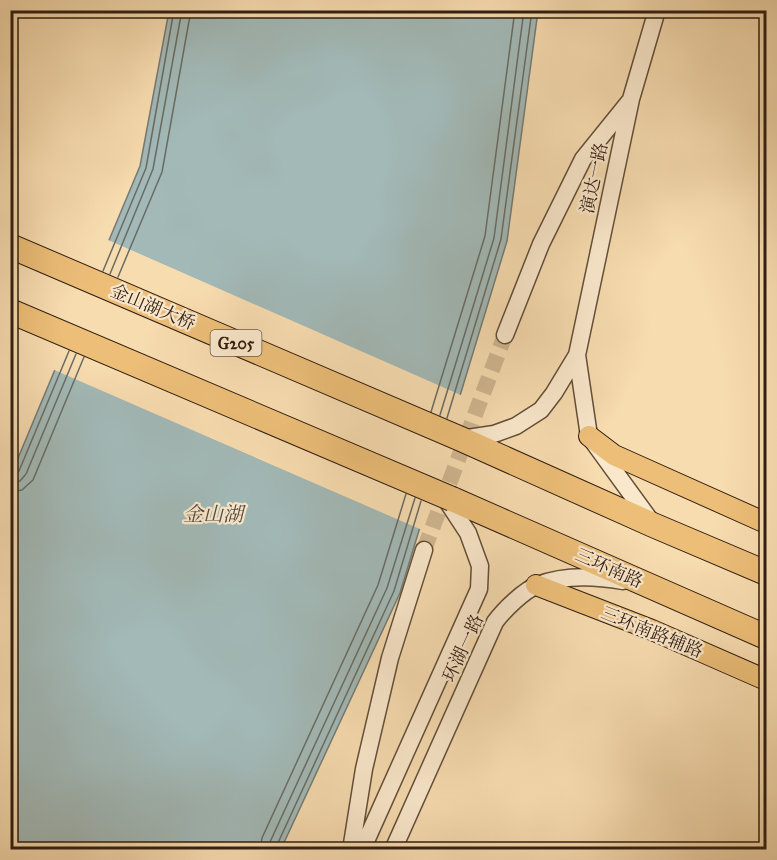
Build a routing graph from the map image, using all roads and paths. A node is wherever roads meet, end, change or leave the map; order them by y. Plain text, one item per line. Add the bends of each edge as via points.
1 (657, 10) edge
2 (631, 99) junction
3 (10, 227) edge
4 (10, 246) edge
5 (49, 263) junction
6 (16, 315) edge
7 (505, 335) tunnel mouth
8 (577, 355) junction
9 (588, 436) junction
10 (461, 440) junction
11 (447, 497) junction
12 (766, 523) edge
13 (653, 525) junction
14 (424, 550) tunnel mouth
15 (766, 558) edge
16 (738, 561) junction
17 (766, 573) edge
18 (536, 585) junction
19 (653, 588) junction
20 (766, 637) edge
21 (766, 680) edge
22 (351, 849) edge
23 (362, 849) edge
24 (393, 849) edge

1 - 2 street, 演达一路
2 - 7 street via 583,159 541,244
2 - 8 street, 演达一路
3 - 5 highway
4 - 5 highway, 金山湖大桥 / G205
5 - 10 highway, 金山湖大桥 / G205
6 - 11 highway, bridge
8 - 9 street
8 - 10 street via 541,410 516,426
9 - 12 main road via 614,455
9 - 13 street
10 - 13 highway, G205
11 - 19 highway, 三环南路
11 - 23 street, 环湖一路 via 468,533 480,566 479,589
13 - 16 highway, G205
14 - 22 street via 390,658 364,768
15 - 16 highway
16 - 17 highway, G205
18 - 19 street, 环湖一路 via 583,576
18 - 21 main road, 三环南路辅路
18 - 24 street, 环湖一路 via 506,608 495,622
19 - 20 highway, 三环南路

